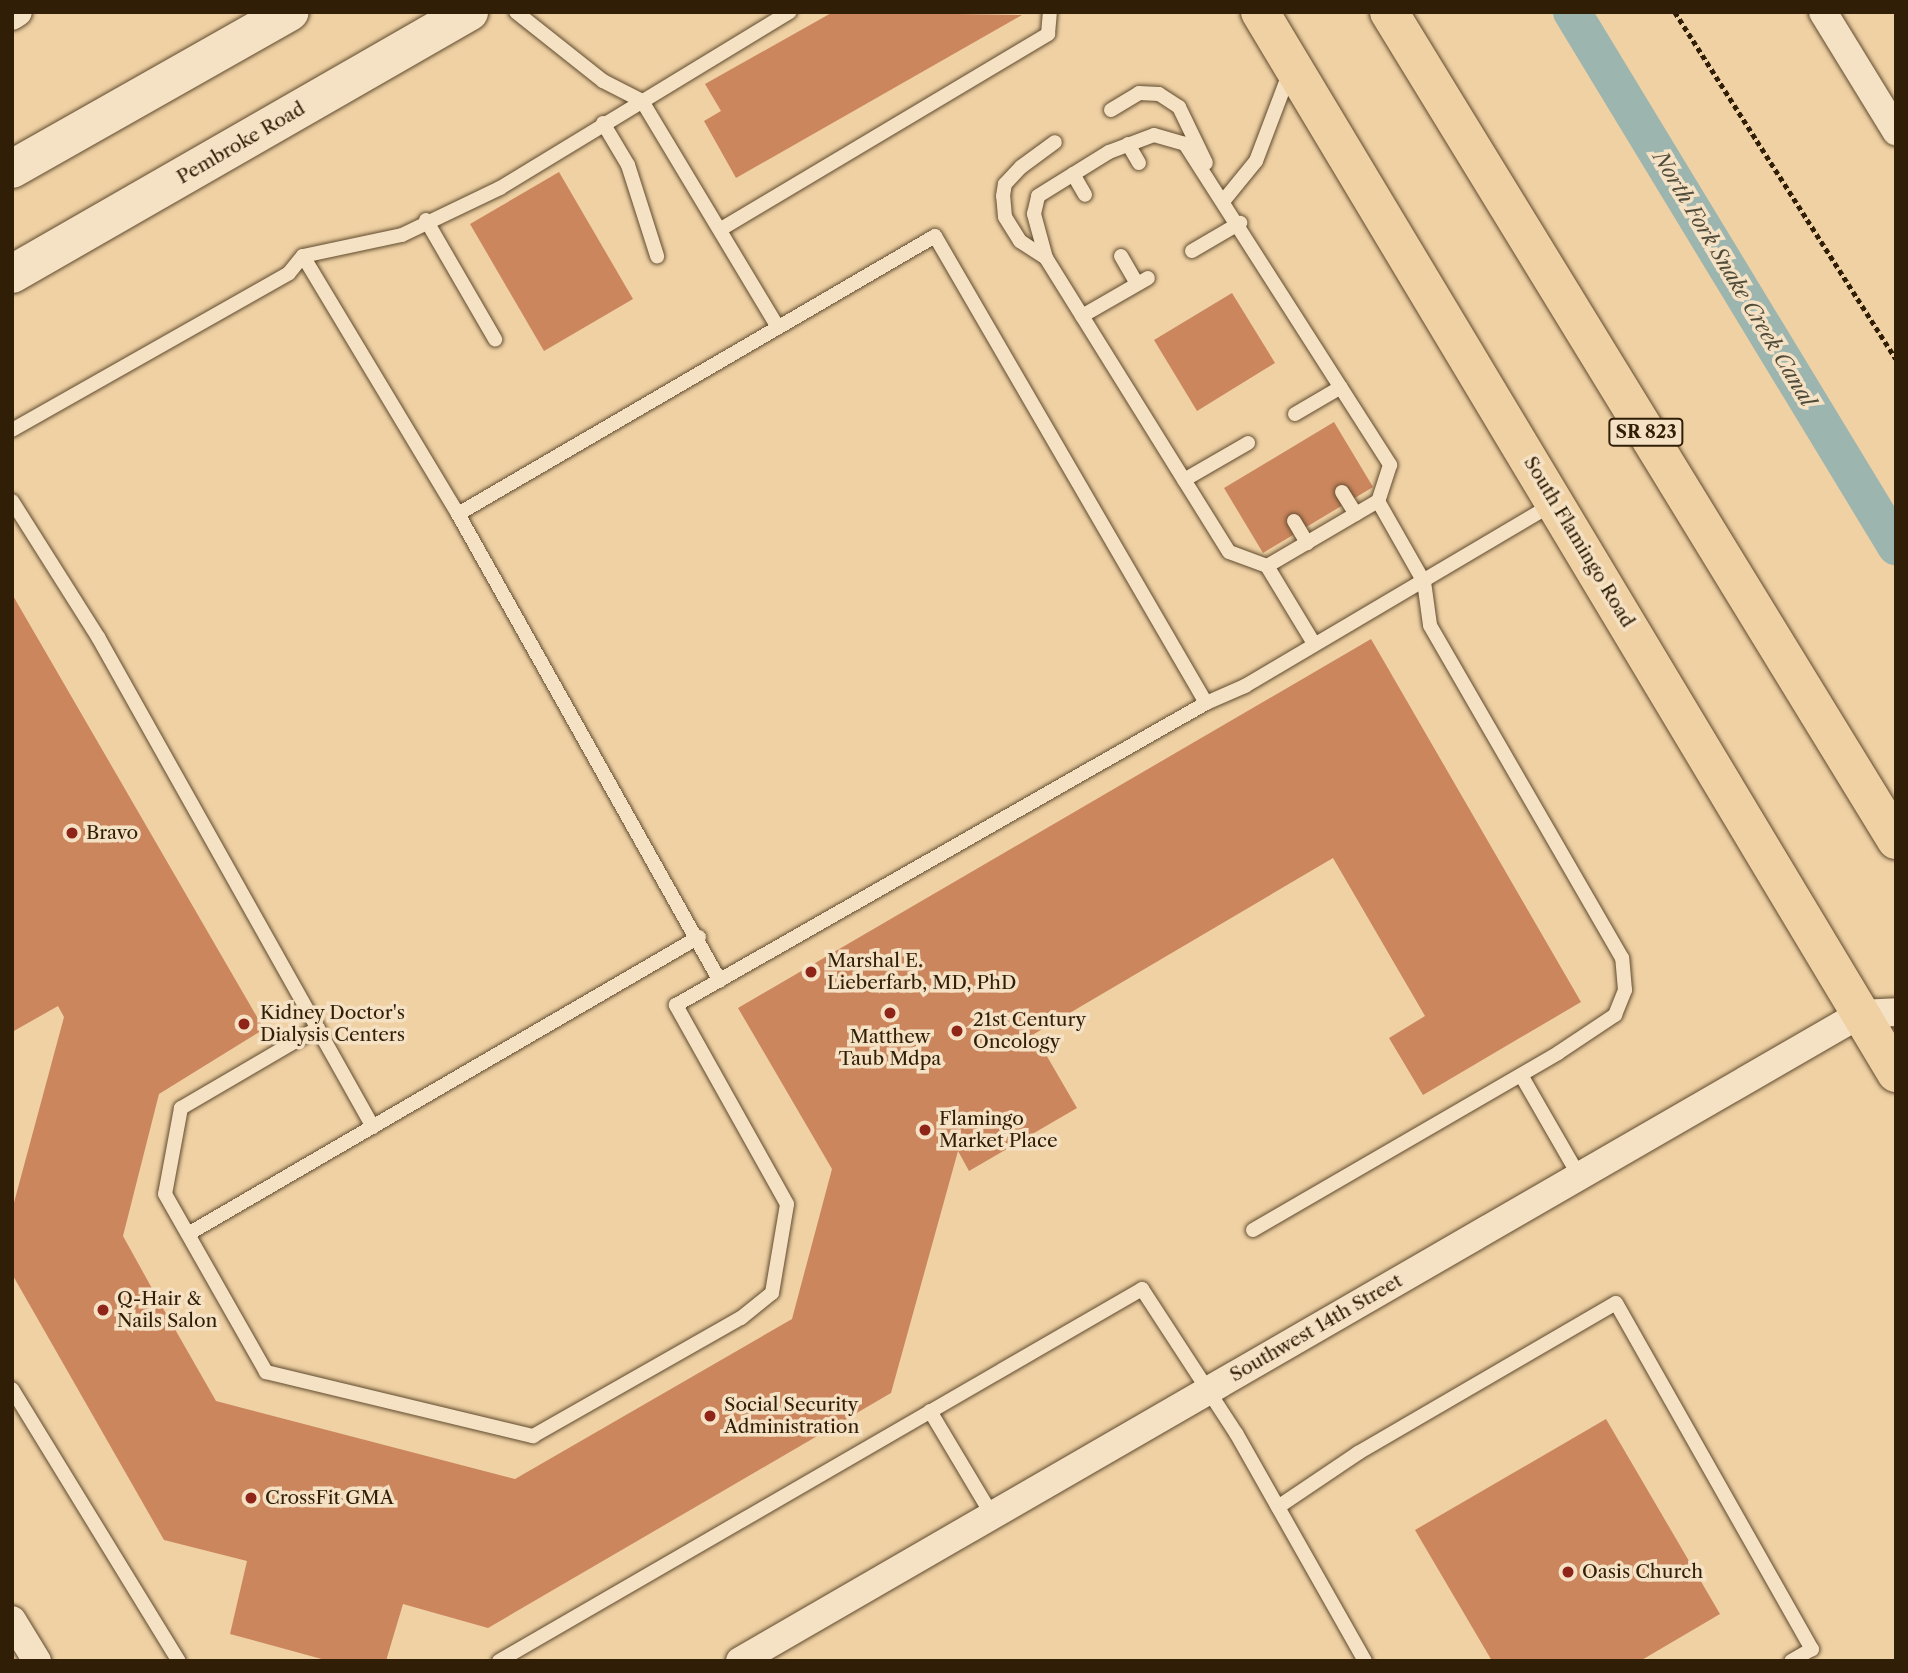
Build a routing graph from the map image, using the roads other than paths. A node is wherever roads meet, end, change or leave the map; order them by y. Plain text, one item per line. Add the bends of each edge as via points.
1 (18, 12) edge
2 (290, 12) edge
3 (469, 12) edge
4 (516, 12) edge
5 (790, 12) edge
6 (1050, 12) edge
7 (1260, 12) edge
8 (1389, 12) edge
9 (1823, 12) edge
10 (12, 16) edge
11 (1293, 66) junction
12 (642, 101) junction
13 (1111, 110) dead end
14 (603, 122) junction
15 (1896, 131) edge
16 (1055, 142) dead end
17 (1128, 144) junction
18 (1139, 163) dead end
19 (12, 169) edge
20 (1073, 174) junction
21 (1214, 184) junction
22 (1085, 195) dead end
23 (1225, 199) junction
24 (426, 220) junction
25 (1240, 223) junction
26 (721, 229) junction
27 (1192, 251) dead end
28 (303, 256) junction
29 (657, 256) dead end
30 (1121, 256) dead end
31 (1046, 258) junction
32 (12, 274) edge
33 (1082, 316) junction
34 (777, 326) junction
35 (495, 339) dead end
36 (1341, 387) junction
37 (1295, 414) dead end
38 (12, 430) edge
39 (1248, 443) dead end
40 (1184, 480) junction
41 (1342, 492) dead end
42 (12, 501) edge
43 (1378, 501) junction
44 (1557, 503) junction
45 (458, 514) junction
46 (1356, 514) junction
47 (1294, 521) dead end
48 (1307, 543) junction
49 (1267, 566) junction
50 (1424, 582) junction
51 (1312, 642) junction
52 (1206, 703) junction
53 (1896, 840) edge
54 (699, 937) junction
55 (720, 981) junction
56 (1878, 1013) edge
57 (318, 1028) junction
58 (1896, 1073) edge
59 (1521, 1075) junction
60 (373, 1127) junction
61 (1579, 1176) junction
62 (1253, 1230) dead end
63 (188, 1234) junction
64 (12, 1389) edge
65 (1205, 1392) junction
66 (930, 1411) junction
67 (1278, 1507) junction
68 (992, 1515) junction
69 (12, 1620) edge
70 (37, 1661) edge
71 (179, 1661) edge
72 (499, 1661) edge
73 (740, 1661) edge
74 (1365, 1661) edge
75 (1791, 1661) edge

1 - 10 street
2 - 19 main road
3 - 32 main road, Pembroke Road
4 - 12 lane via 604,81
5 - 12 lane
6 - 26 lane via 1048,34
7 - 11 highway, South Flamingo Road
8 - 53 highway, SR 823
9 - 15 street
11 - 23 lane via 1256,161
11 - 44 highway, South Flamingo Road
12 - 14 lane
12 - 26 lane
13 - 21 lane via 1139,93 1159,94 1179,107
14 - 24 lane via 500,188
14 - 29 lane via 628,165
16 - 31 lane via 1021,167 1005,184 1003,196 1005,217 1020,242
17 - 18 lane
17 - 20 lane
17 - 21 lane via 1154,135 1185,144
20 - 22 lane
20 - 31 lane via 1038,196 1034,214
21 - 23 lane
23 - 25 lane
24 - 28 lane via 402,234
24 - 35 lane
25 - 27 lane
25 - 36 lane
26 - 34 lane
28 - 38 lane via 289,273
28 - 45 lane
30 - 33 lane via 1143,281
31 - 33 lane
33 - 40 lane
34 - 45 lane
34 - 52 lane via 935,236
36 - 37 lane
36 - 43 lane via 1390,465
39 - 40 lane
40 - 49 lane via 1229,552
41 - 46 lane
42 - 57 lane via 97,637
43 - 46 lane
43 - 50 lane
44 - 50 lane
44 - 56 highway, South Flamingo Road
45 - 54 lane
46 - 48 lane
47 - 48 lane
48 - 49 lane
49 - 51 lane
50 - 51 lane
50 - 59 lane via 1430,625 1622,958 1625,990 1615,1014
51 - 52 lane via 1245,686
52 - 55 lane
54 - 55 lane
54 - 60 lane
55 - 63 lane via 676,1005 787,1204 772,1293 741,1318 533,1436 266,1372
56 - 58 highway, South Flamingo Road
56 - 61 street, Southwest 14th Street
57 - 60 lane
57 - 63 lane via 181,1108 165,1194
59 - 61 lane
59 - 62 lane
60 - 63 lane
61 - 65 street, Southwest 14th Street
64 - 71 lane
65 - 66 lane via 1142,1289
65 - 67 lane
65 - 68 street, Southwest 14th Street
66 - 68 lane
66 - 72 lane
67 - 74 lane
67 - 75 lane via 1358,1453 1616,1303 1812,1649
68 - 73 street, Southwest 14th Street
69 - 70 street

